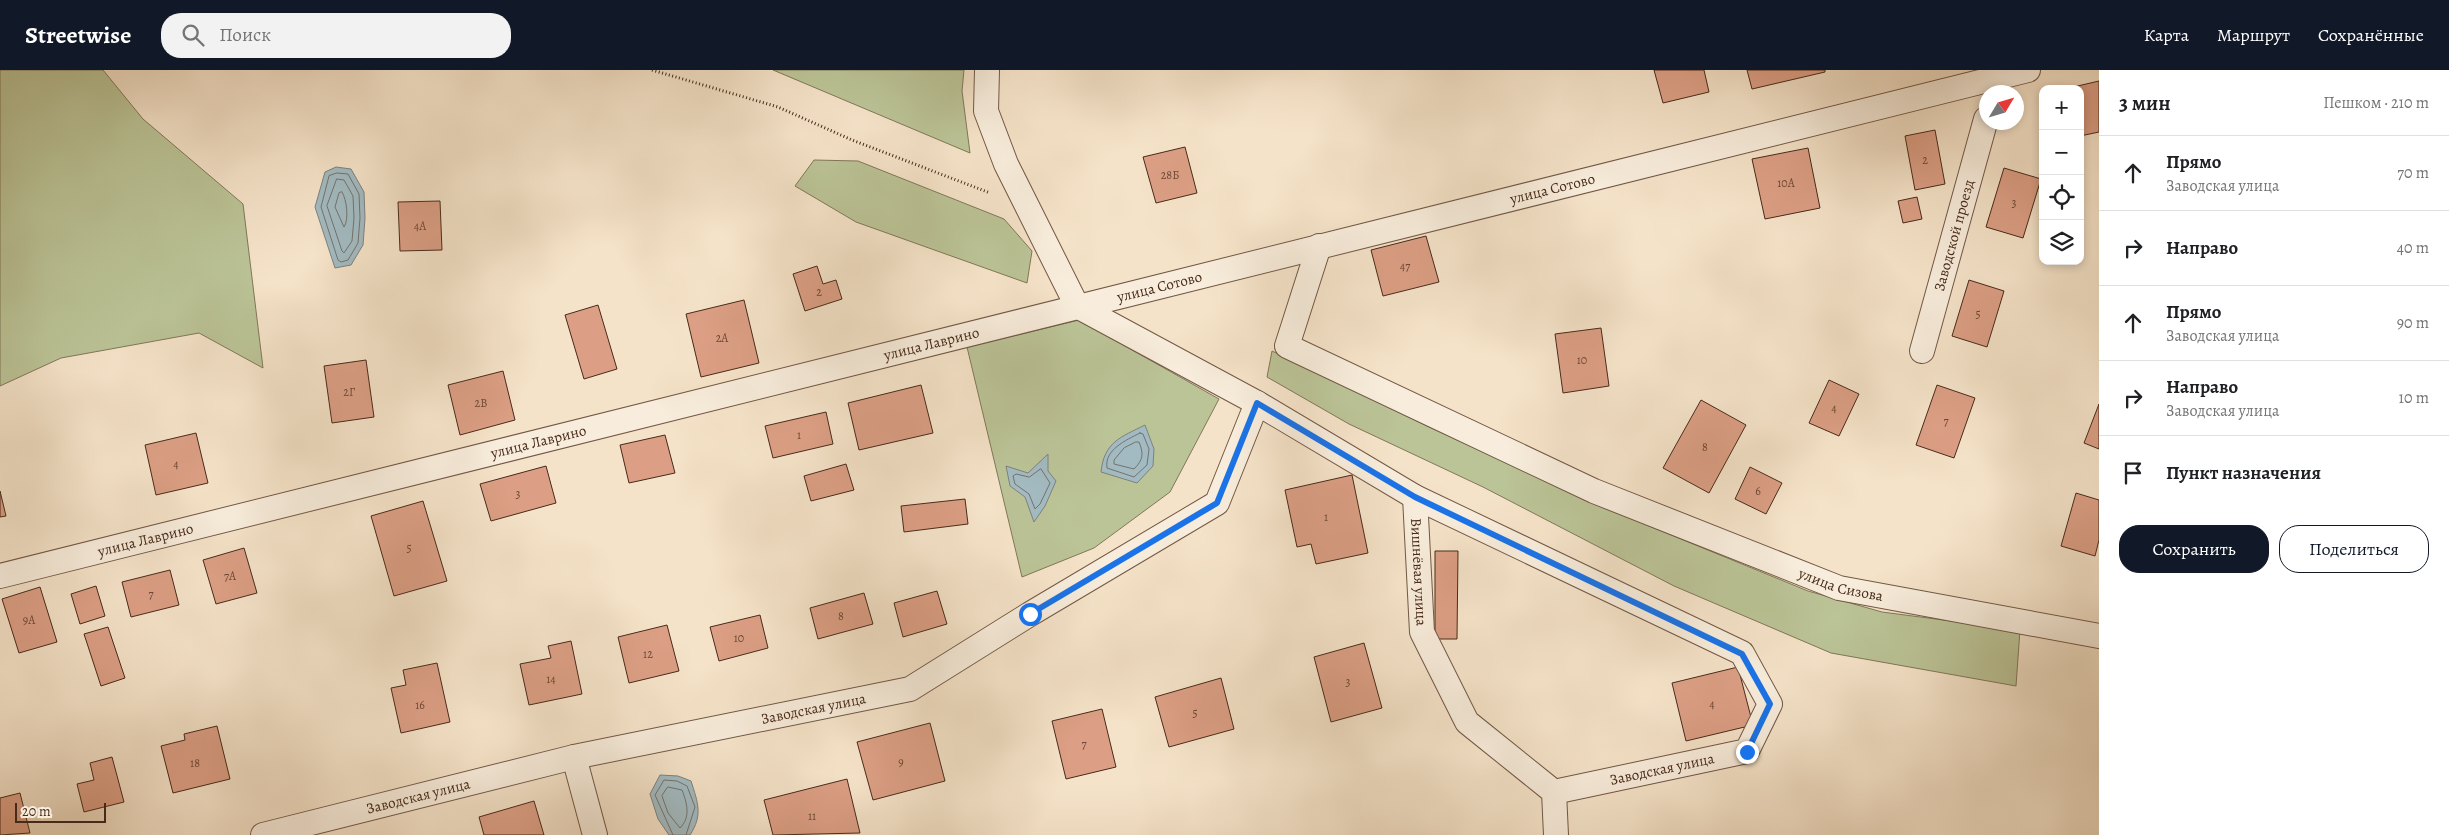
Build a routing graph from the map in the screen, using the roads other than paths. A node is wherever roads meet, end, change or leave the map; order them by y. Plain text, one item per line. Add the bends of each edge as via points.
1 (987, 70) edge
2 (2028, 70) edge
3 (1998, 85) edge
4 (1979, 90) edge
5 (1983, 130) edge
6 (1319, 246) junction
7 (1077, 306) junction
8 (1922, 351) dead end
9 (1257, 403) junction
10 (1415, 497) junction
11 (0, 576) edge
12 (2099, 636) edge
13 (574, 757) junction
14 (1554, 792) junction
15 (263, 835) edge
16 (595, 835) edge
17 (1556, 835) edge

1 - 7 street via 986,111 1006,164
2 - 3 street, улица Сотово
4 - 6 street, улица Сотово
5 - 8 street, Заводской проезд
6 - 7 street, улица Сотово
6 - 12 street, улица Сизова via 1287,346 1594,491 1839,588
7 - 9 street
7 - 11 street, улица Лаврино
9 - 10 street
9 - 13 street, Заводская улица via 1217,503 910,689
10 - 14 street, Вишнёвая улица via 1422,632 1467,722
10 - 14 street, Заводская улица via 1742,654 1770,704 1747,752
13 - 15 street, Заводская улица
13 - 16 street
14 - 17 street

